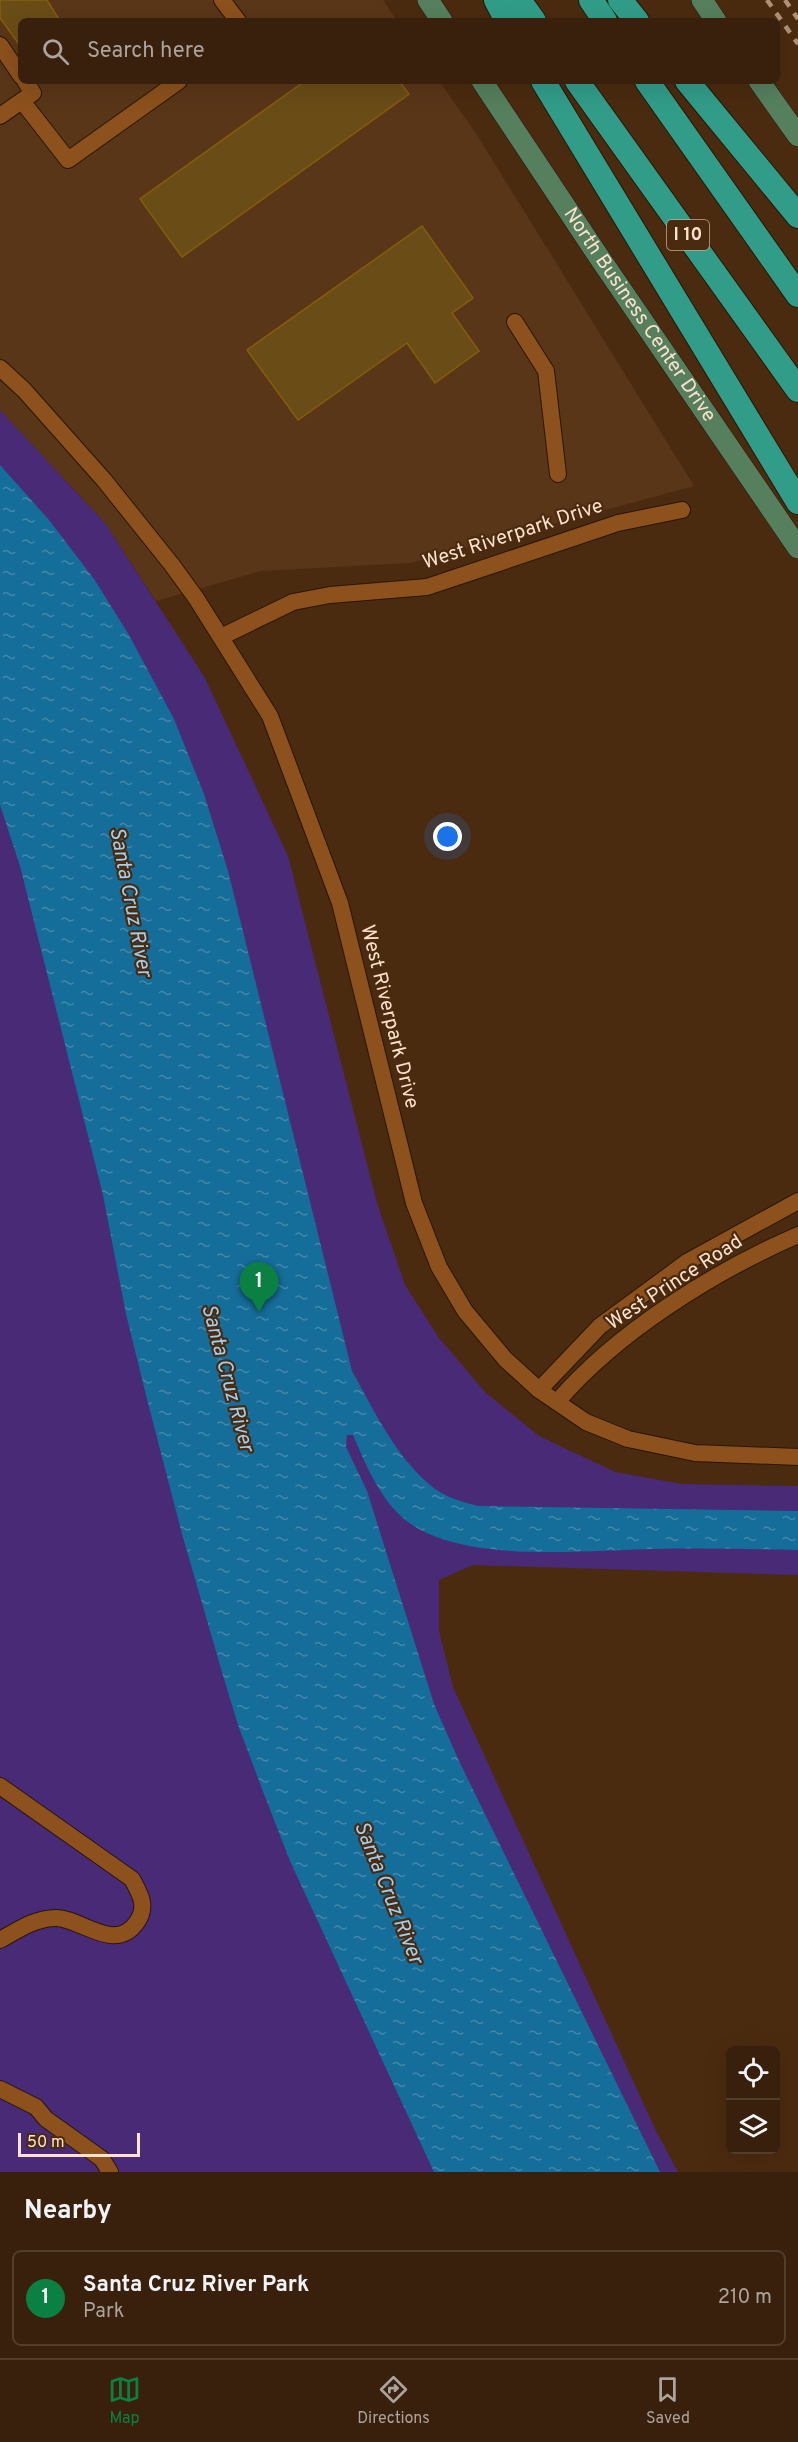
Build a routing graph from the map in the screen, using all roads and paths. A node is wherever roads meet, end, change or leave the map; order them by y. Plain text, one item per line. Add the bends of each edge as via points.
1 (222, 0) edge
2 (428, 0) edge
3 (496, 0) edge
4 (519, 0) edge
5 (591, 0) edge
6 (620, 0) edge
7 (702, 0) edge
8 (236, 18) edge
9 (440, 18) edge
10 (505, 18) edge
11 (532, 18) edge
12 (603, 18) edge
13 (635, 18) edge
14 (715, 18) edge
15 (0, 45) edge
16 (18, 72) edge
17 (27, 84) edge
18 (175, 84) edge
19 (484, 84) edge
20 (545, 84) edge
21 (579, 84) edge
22 (649, 84) edge
23 (689, 84) edge
24 (761, 84) edge
25 (22, 101) junction
26 (0, 117) edge
27 (798, 136) edge
28 (798, 216) edge
29 (798, 296) edge
30 (515, 322) dead end
31 (0, 368) edge
32 (798, 390) edge
33 (558, 474) dead end
34 (798, 502) edge
35 (682, 510) dead end
36 (798, 548) edge
37 (221, 637) junction
38 (798, 1201) edge
39 (798, 1235) edge
40 (539, 1390) junction
41 (557, 1402) junction
42 (798, 1458) edge
43 (0, 1786) edge
44 (0, 1940) edge
45 (0, 2089) edge
46 (110, 2172) edge

1 - 8 street
2 - 9 main road
3 - 10 highway
4 - 11 highway
5 - 12 highway
6 - 13 highway
7 - 14 main road
15 - 16 street
17 - 25 street via 33,93
18 - 25 street via 68,160
19 - 36 main road, North Business Center Drive
20 - 34 highway
21 - 32 highway, I 10
22 - 29 highway
23 - 28 highway
24 - 27 main road
25 - 26 street
30 - 33 street via 546,371
31 - 37 street, West Riverpark Drive via 104,480 172,564
35 - 37 street, West Riverpark Drive via 618,523 428,587 293,602
37 - 40 street, West Riverpark Drive via 270,716 340,903 414,1203 439,1267 486,1338
38 - 40 street, West Prince Road via 687,1262 600,1326
39 - 41 street, West Prince Road via 699,1288 643,1324 582,1372
40 - 41 street, West Riverpark Drive
41 - 42 street, West Riverpark Drive via 586,1422 628,1439 695,1453
43 - 44 street via 132,1879 143,1899 141,1915 133,1927 117,1935 96,1932 59,1918 40,1919
45 - 46 street via 36,2107 46,2119 102,2159

